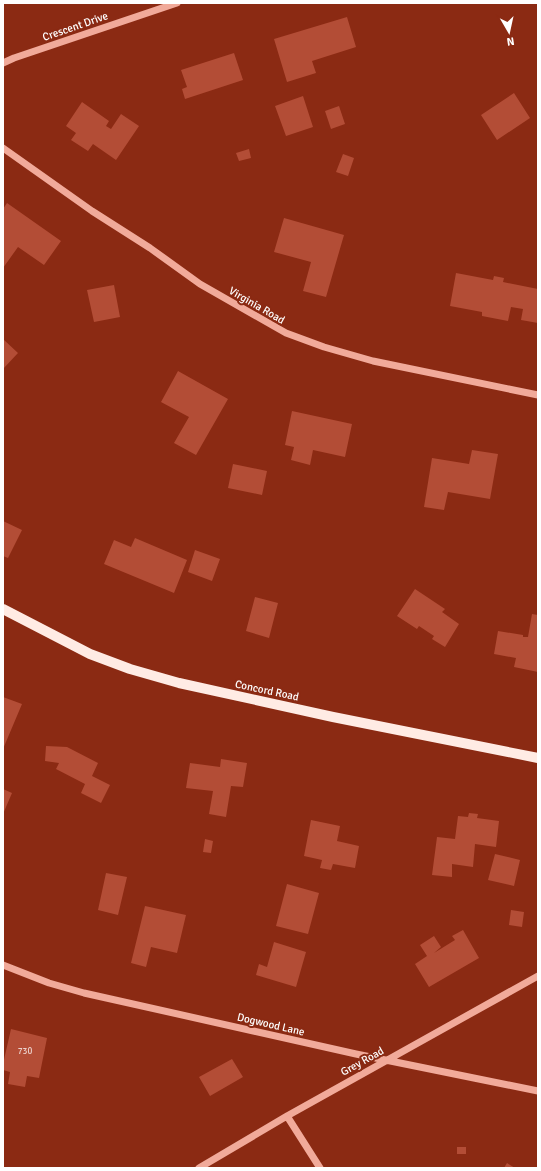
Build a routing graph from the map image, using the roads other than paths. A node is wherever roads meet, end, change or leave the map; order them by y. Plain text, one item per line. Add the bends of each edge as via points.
1 (177, 3) edge
2 (3, 63) edge
3 (3, 148) edge
4 (538, 395) edge
5 (3, 609) edge
6 (538, 758) edge
7 (3, 965) edge
8 (538, 976) edge
9 (387, 1060) junction
10 (538, 1091) edge
11 (286, 1116) junction
12 (199, 1168) edge
13 (320, 1168) edge

1 - 2 street, Crescent Drive
3 - 4 street, Virginia Road via 200,284 286,334 373,361
5 - 6 main road, Concord Road via 90,654 179,683
7 - 9 street, Dogwood Lane via 84,994
8 - 9 street, Grey Road
9 - 10 street, Dogwood Lane
9 - 11 street, Grey Road
11 - 12 street, Grey Road
11 - 13 street

